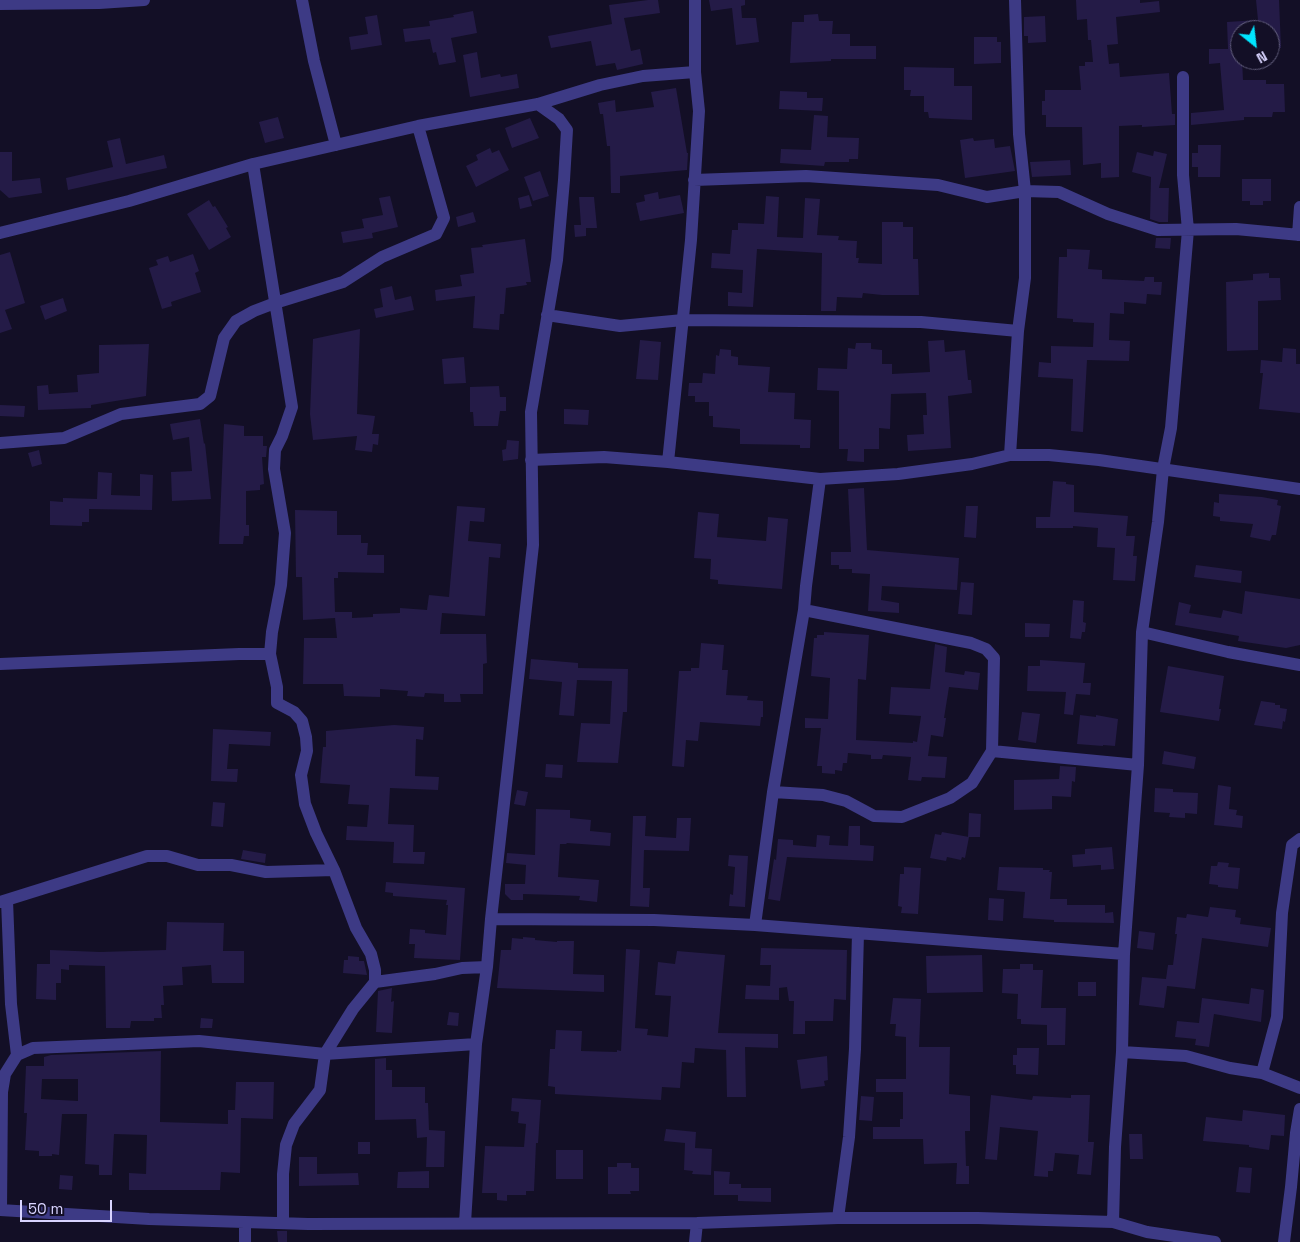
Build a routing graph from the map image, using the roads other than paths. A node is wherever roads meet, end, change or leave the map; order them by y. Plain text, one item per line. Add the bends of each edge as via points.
1 (144, 0) edge
2 (302, 0) edge
3 (694, 0) edge
4 (1015, 0) edge
5 (0, 4) edge
6 (695, 72) junction
7 (1183, 77) dead end
8 (538, 104) junction
9 (418, 126) junction
10 (336, 145) junction
11 (253, 164) junction
12 (694, 180) junction
13 (1025, 191) junction
14 (1300, 207) edge
15 (1188, 230) junction
16 (0, 231) edge
17 (1299, 235) edge
18 (275, 303) junction
19 (546, 315) junction
20 (683, 320) junction
21 (1018, 331) junction
22 (0, 443) edge
23 (1010, 455) junction
24 (532, 460) junction
25 (668, 462) junction
26 (1163, 469) junction
27 (820, 479) junction
28 (1300, 489) edge
29 (804, 610) junction
30 (1142, 632) junction
31 (270, 654) junction
32 (0, 664) edge
33 (1300, 665) edge
34 (992, 751) junction
35 (1138, 765) junction
36 (773, 792) junction
37 (1300, 839) edge
38 (334, 870) junction
39 (4, 901) edge
40 (490, 919) junction
41 (755, 925) junction
42 (858, 933) junction
43 (1124, 954) junction
44 (487, 967) junction
45 (375, 982) junction
46 (476, 1044) junction
47 (1122, 1052) junction
48 (325, 1054) junction
49 (17, 1055) junction
50 (1262, 1073) junction
51 (3, 1074) edge
52 (1300, 1088) edge
53 (1300, 1109) edge
54 (0, 1210) edge
55 (838, 1218) junction
56 (1113, 1222) junction
57 (245, 1223) junction
58 (283, 1223) junction
59 (465, 1223) junction
60 (697, 1223) junction
61 (245, 1242) edge
62 (695, 1242) edge
63 (1215, 1242) edge
64 (1284, 1242) edge

1 - 5 street
2 - 10 street
3 - 6 street
4 - 13 street via 1019,134
6 - 8 street via 643,76
6 - 12 street via 699,111
7 - 15 street via 1183,175
8 - 9 street
8 - 19 street via 559,119 567,130 557,260
9 - 10 street
9 - 18 street via 444,218 436,234 382,257 343,282
10 - 11 street
11 - 16 street via 129,201
11 - 18 street
12 - 13 street via 806,176 938,185 987,197
12 - 20 street
13 - 15 street via 1059,192 1108,214 1158,230
13 - 21 street via 1026,278
14 - 17 street
15 - 17 street via 1236,229
15 - 26 street via 1170,428
18 - 22 street via 236,321 224,338 210,396 200,404 121,414 64,438
18 - 31 street via 292,407 276,450 274,469 285,533
19 - 20 street via 620,326
19 - 24 street via 531,412
20 - 21 street via 921,322
20 - 25 street
21 - 23 street
23 - 26 street via 1049,455
23 - 27 street via 908,473
24 - 25 street via 604,457
24 - 40 street via 533,545
25 - 27 street
26 - 28 street
26 - 30 street
27 - 29 street
29 - 34 street via 971,643 986,649 994,658
29 - 36 street
30 - 33 street
30 - 35 street
31 - 32 street
31 - 38 street via 277,702 302,721 307,751 301,775 305,804
34 - 35 street
34 - 36 street via 972,783 950,798 902,816 874,816 846,800 823,795
35 - 43 street
36 - 41 street
37 - 50 street via 1292,845 1282,912 1277,1018
38 - 39 street via 266,872 230,865 198,864 167,856 147,856
38 - 45 street via 356,928 371,954
39 - 49 street via 10,1004
40 - 41 street via 654,920
40 - 44 street
41 - 42 street
42 - 43 street
42 - 55 street via 849,1136
43 - 47 street
44 - 45 street
44 - 46 street
45 - 48 street
46 - 48 street
46 - 59 street
47 - 50 street via 1186,1056
47 - 56 street
48 - 49 street via 199,1041 33,1048
48 - 58 street via 320,1090 294,1124 286,1145
49 - 51 street
50 - 52 street
51 - 54 street
53 - 64 street
54 - 57 street
55 - 56 street
55 - 60 street
56 - 63 street via 1147,1232
57 - 58 street
57 - 61 street
58 - 59 street
59 - 60 street
60 - 62 street

